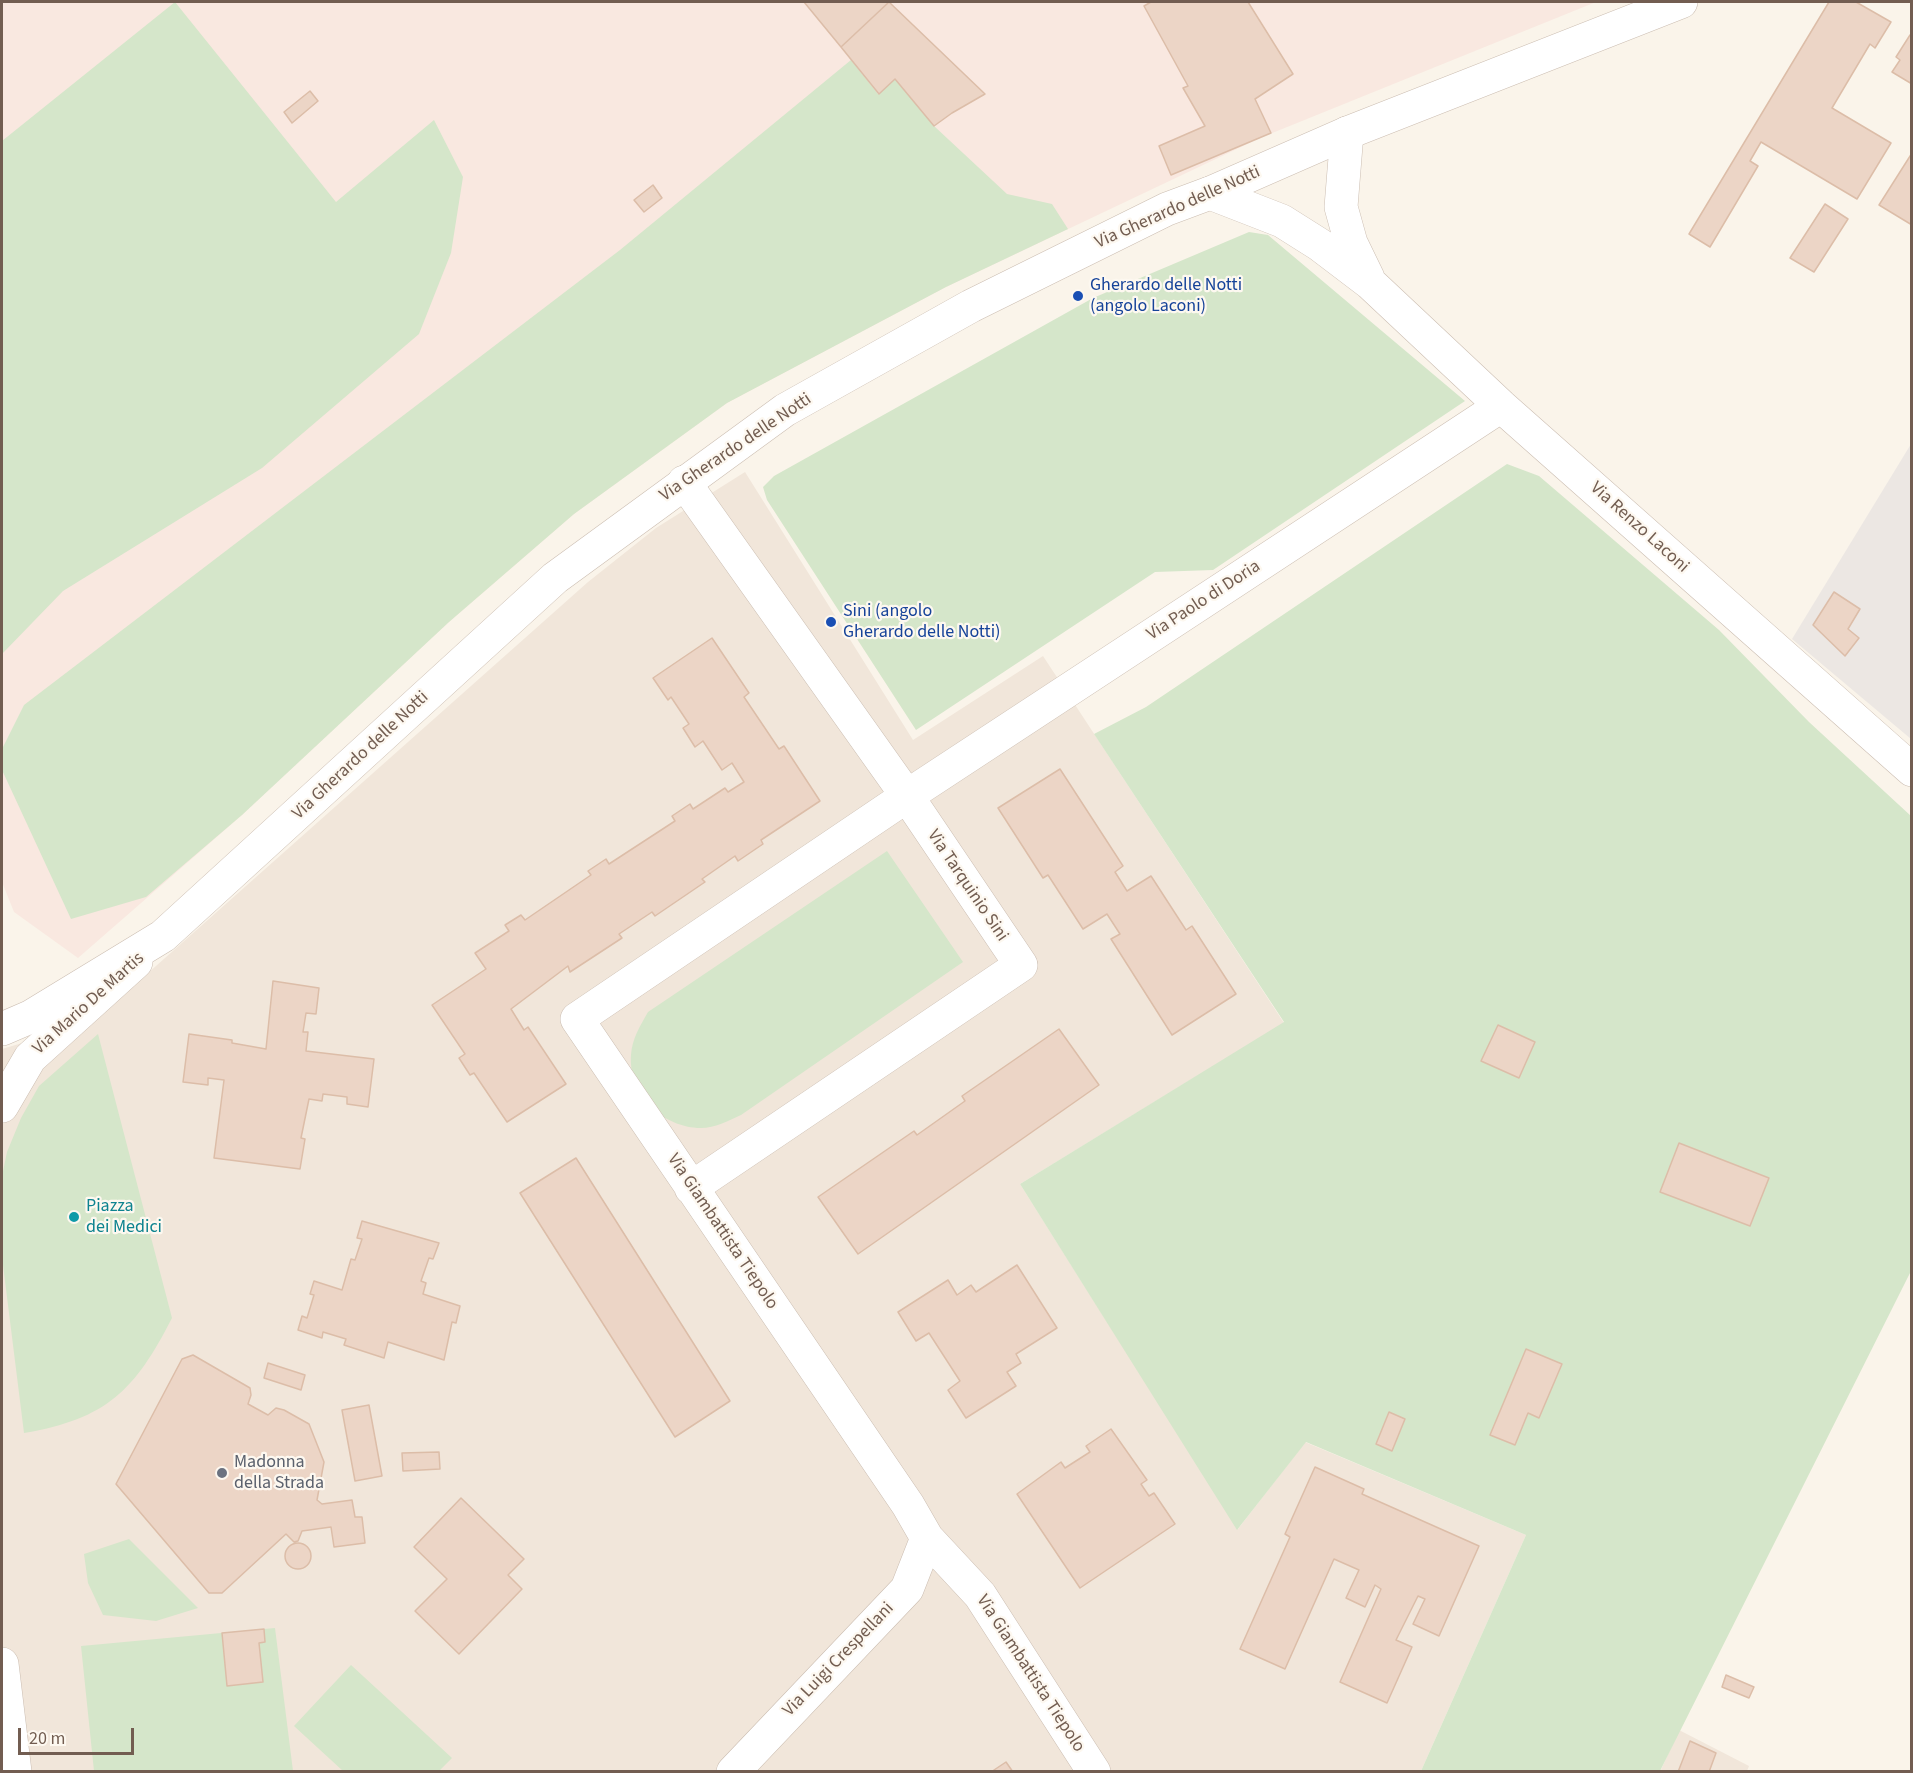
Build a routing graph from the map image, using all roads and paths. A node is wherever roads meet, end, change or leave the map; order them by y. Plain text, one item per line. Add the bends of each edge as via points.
1 (1681, 2) edge
2 (1347, 134) junction
3 (1210, 193) junction
4 (1370, 283) junction
5 (1501, 406) junction
6 (684, 482) junction
7 (1911, 770) edge
8 (907, 796) junction
9 (164, 936) junction
10 (2, 1029) edge
11 (2, 1106) edge
12 (691, 1188) junction
13 (927, 1538) junction
14 (2, 1664) edge
15 (15, 1772) edge
16 (733, 1772) edge
17 (1094, 1772) edge

1 - 2 street, Via Gherardo delle Notti
2 - 3 street, Via Gherardo delle Notti
2 - 4 street, Via Renzo Laconi via 1341,207 1351,243
3 - 4 street, Via Renzo Laconi via 1282,221
3 - 6 street, Via Gherardo delle Notti via 1167,208 971,306 785,410
4 - 5 street, Via Renzo Laconi
5 - 7 street, Via Renzo Laconi
5 - 8 street, Via Paolo di Doria
6 - 8 street, Via Tarquinio Sini
6 - 9 street, Via Gherardo delle Notti via 555,578
8 - 12 street, Via Tarquinio Sini via 1021,965
8 - 12 street, Via Giambattista Tiepolo via 577,1019
9 - 10 street, Via Gherardo delle Notti via 30,1017
9 - 11 street, Via Mario De Martis via 30,1058
12 - 13 street, Via Giambattista Tiepolo
13 - 16 street, Via Luigi Crespellani via 907,1589
13 - 17 street, Via Giambattista Tiepolo via 980,1595
14 - 15 street

